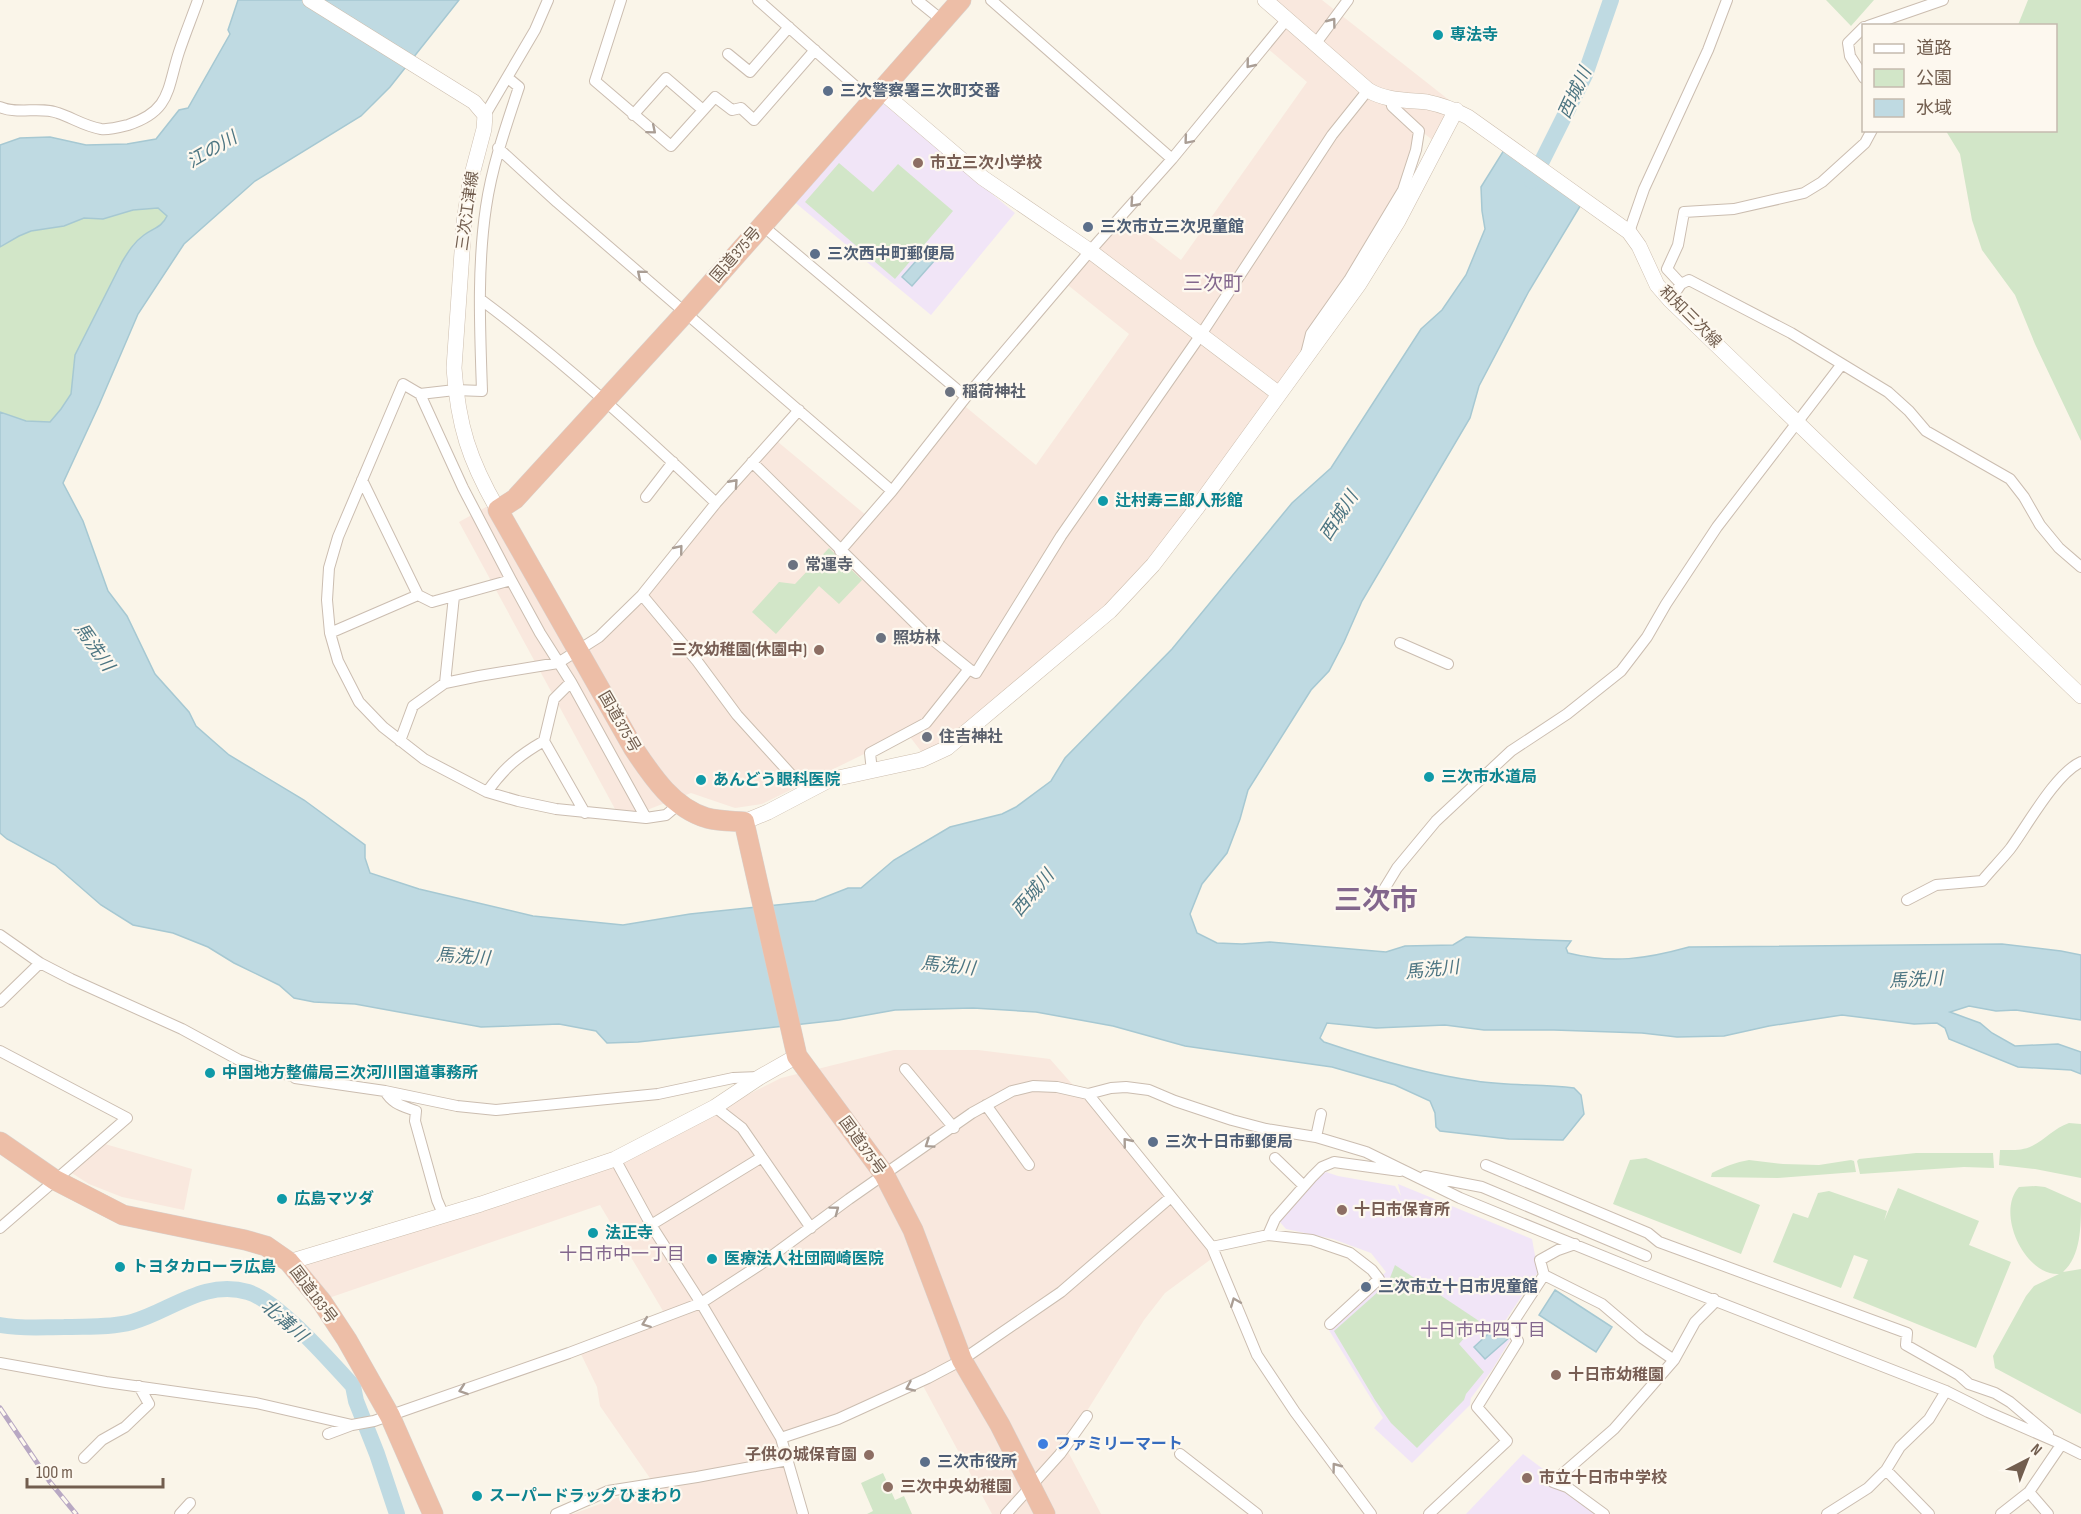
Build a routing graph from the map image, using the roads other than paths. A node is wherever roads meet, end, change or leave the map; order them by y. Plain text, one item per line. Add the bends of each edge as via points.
1 (198, 0) edge
2 (310, 0) edge
3 (548, 0) edge
4 (621, 0) edge
5 (758, 0) edge
6 (917, 0) edge
7 (961, 0) edge
8 (992, 0) edge
9 (1265, 0) edge
10 (1348, 0) edge
11 (1727, 0) edge
12 (1943, 0) edge
13 (1287, 19) junction
14 (943, 21) junction
15 (1874, 24) edge
16 (789, 27) junction
17 (1862, 28) edge
18 (1316, 43) junction
19 (815, 50) junction
20 (728, 54) dead end
21 (1862, 76) edge
22 (508, 78) junction
23 (1368, 90) junction
24 (877, 96) junction
25 (1391, 99) junction
26 (0, 107) edge
27 (703, 110) junction
28 (1456, 110) junction
29 (485, 115) junction
30 (633, 115) junction
31 (1871, 132) edge
32 (498, 148) junction
33 (1172, 159) junction
34 (763, 226) junction
35 (1623, 228) junction
36 (1090, 251) junction
37 (1681, 284) junction
38 (480, 299) junction
39 (1670, 300) junction
40 (686, 312) junction
41 (1200, 336) junction
42 (1304, 360) junction
43 (1842, 364) junction
44 (455, 390) junction
45 (420, 394) junction
46 (1278, 394) junction
47 (966, 397) junction
48 (604, 403) junction
49 (799, 410) junction
50 (1797, 421) junction
51 (673, 462) junction
52 (752, 462) junction
53 (362, 480) junction
54 (892, 490) junction
55 (646, 497) dead end
56 (716, 503) junction
57 (498, 510) junction
58 (840, 551) junction
59 (2081, 567) edge
60 (511, 580) junction
61 (418, 595) junction
62 (642, 595) junction
63 (454, 596) junction
64 (330, 633) junction
65 (1400, 643) dead end
66 (578, 651) junction
67 (558, 663) junction
68 (1449, 664) dead end
69 (969, 669) junction
70 (571, 682) junction
71 (445, 683) junction
72 (2081, 696) edge
73 (400, 741) junction
74 (544, 741) junction
75 (2081, 762) edge
76 (872, 771) junction
77 (806, 791) junction
78 (487, 792) junction
79 (679, 804) junction
80 (585, 813) junction
81 (646, 818) junction
82 (746, 830) junction
83 (1381, 897) dead end
84 (1906, 900) dead end
85 (0, 935) edge
86 (40, 963) junction
87 (0, 1002) edge
88 (794, 1047) junction
89 (0, 1050) edge
90 (905, 1069) dead end
91 (267, 1070) tunnel mouth
92 (759, 1077) junction
93 (295, 1078) tunnel mouth
94 (385, 1091) junction
95 (1088, 1094) junction
96 (986, 1105) junction
97 (715, 1107) junction
98 (1321, 1114) dead end
99 (954, 1128) junction
100 (1316, 1137) junction
101 (0, 1142) edge
102 (762, 1157) junction
103 (1275, 1158) dead end
104 (615, 1159) junction
105 (1029, 1165) dead end
106 (1486, 1165) dead end
107 (1410, 1173) junction
108 (884, 1174) junction
109 (55, 1180) junction
110 (1304, 1186) junction
111 (1171, 1197) junction
112 (444, 1216) junction
113 (651, 1225) junction
114 (0, 1228) edge
115 (811, 1228) junction
116 (1268, 1235) junction
117 (1575, 1244) junction
118 (1212, 1247) junction
119 (1646, 1256) dead end
120 (289, 1262) junction
121 (1544, 1275) junction
122 (1714, 1299) junction
123 (701, 1303) junction
124 (1330, 1324) dead end
125 (962, 1360) junction
126 (1674, 1360) junction
127 (0, 1362) edge
128 (140, 1386) junction
129 (1946, 1391) junction
130 (1087, 1416) dead end
131 (382, 1418) junction
132 (355, 1424) junction
133 (328, 1434) dead end
134 (781, 1438) junction
135 (2059, 1443) junction
136 (1180, 1454) dead end
137 (2081, 1454) edge
138 (84, 1458) dead end
139 (788, 1460) junction
140 (1886, 1470) junction
141 (1030, 1487) junction
142 (2029, 1492) junction
143 (190, 1503) dead end
144 (180, 1514) edge
145 (433, 1514) edge
146 (556, 1514) edge
147 (803, 1514) edge
148 (1006, 1514) edge
149 (1045, 1514) edge
150 (1257, 1514) edge
151 (1371, 1514) edge
152 (1429, 1514) edge
153 (1604, 1514) edge
154 (1829, 1514) edge
155 (1929, 1514) edge
156 (2001, 1514) edge
157 (2048, 1514) edge

1 - 26 street via 170,90 154,113 142,120 104,129 44,109
2 - 29 street via 468,98
3 - 22 street
4 - 30 street via 595,81
5 - 16 street
6 - 14 street
7 - 14 highway, 国道375号
8 - 33 street
9 - 13 street, 和知三次線
18 -> 10 street
11 - 35 street via 1705,59
12 - 15 street
13 - 18 street, 和知三次線
13 -> 33 street
14 - 24 highway, 国道375号
16 - 19 street
16 - 20 street via 750,72
17 - 21 street via 1848,43 1850,56
18 - 23 street, 和知三次線
19 - 24 street
19 - 27 street via 754,120 741,108 732,110 715,97
22 - 29 street
22 - 32 street via 519,87
23 - 25 street, 和知三次線
23 - 41 street via 1332,135
24 - 34 highway, 国道375号
24 - 36 street via 983,178
25 - 28 street, 和知三次線
25 - 42 street via 1392,106 1419,130 1403,190 1311,334
30 -> 27 street via 671,146
27 - 30 street via 666,78
28 - 35 street, 和知三次線
28 - 42 street via 1398,221
29 - 44 street, 三次江津線 via 464,223
31 - 37 street via 1822,182 1804,193 1734,209 1684,212 1678,245 1666,269
32 - 38 street via 486,207
40 -> 32 street
33 -> 36 street
34 - 40 highway, 国道375号
34 - 47 street
35 - 39 street, 和知三次線 via 1639,246 1657,285
36 - 41 street
36 - 47 street
37 - 39 street
37 - 43 street via 1689,280
38 - 44 street via 482,391
38 - 48 street
39 - 50 street, 和知三次線
40 - 48 highway, 国道375号
40 - 49 street
41 - 46 street
41 - 69 street via 1061,536 976,673
42 - 46 street
43 - 50 street
43 - 59 street via 1887,392 1926,431 2010,479 2040,525
44 - 45 street
44 - 57 street, 三次江津線 via 470,457
45 - 53 street via 404,384
45 - 60 street
46 - 76 street via 1197,509 1110,611 947,748 921,760
47 - 54 street
48 - 51 street
48 - 57 highway, 国道375号 via 515,499
49 - 52 street
49 - 54 street
50 - 72 street, 和知三次線
50 - 83 street via 1717,527 1621,671 1511,752 1445,814 1397,868
51 - 55 street
51 - 56 street
56 -> 52 street
52 - 58 street
53 - 61 street
53 - 64 street via 329,568
54 - 58 street
62 -> 56 street
57 - 66 highway, 国道375号
58 - 69 street via 927,635
60 - 63 street
60 - 67 street
61 - 63 street via 432,602
61 - 64 street
62 - 66 street via 600,637
62 - 77 street via 737,715
63 - 71 street
64 - 73 street via 338,661 359,702
65 - 68 street
66 - 67 street
66 - 79 highway, 国道375号 via 634,749 655,780
67 - 70 street
67 - 71 street
69 - 76 street via 926,723 870,753
70 - 74 street via 554,699
70 - 81 street
71 - 73 street via 413,706
73 - 78 street via 424,759
74 - 78 street via 501,772
74 - 80 street
75 - 84 street via 2073,765 2046,797 1982,881 1936,885
76 - 77 street via 829,780
77 - 82 street via 768,812
78 - 80 street
79 - 81 street via 666,815
79 - 82 highway, 国道375号
80 - 81 street
82 - 88 highway, 国道375号
85 - 86 street
86 - 87 street
86 - 91 street
88 - 92 street
88 - 108 highway, 国道375号
89 - 109 street via 127,1118
90 - 99 street
92 - 94 street via 733,1078 658,1094 496,1110
92 - 97 street
93 - 94 street
94 - 112 street via 396,1104 416,1111 415,1121
95 - 96 street via 1033,1086
95 - 100 street via 1118,1088 1149,1090 1255,1126
111 -> 95 street
96 - 99 street
96 - 105 street
97 - 102 street via 742,1128
97 - 104 street
98 - 100 street
99 -> 108 street
100 - 107 street via 1366,1152
101 - 109 highway, 国道183号
102 - 113 street
102 - 115 street
103 - 110 street
104 - 112 street
104 - 113 street
106 - 135 street via 1648,1233 1659,1242 1907,1333 1906,1345 1969,1384 2010,1402
107 - 110 street via 1334,1161 1322,1167
107 - 117 street via 1460,1198
107 - 119 street via 1482,1187
115 -> 108 street
108 - 125 highway, 国道375号 via 913,1230
109 - 114 street
109 - 120 highway, 国道183号 via 123,1215 245,1240 266,1246
110 - 116 street via 1275,1220
111 - 118 street
111 - 125 street via 1061,1292
112 - 120 street
113 - 123 street
115 - 123 street
116 - 118 street
116 - 124 street via 1333,1246 1350,1253 1380,1279
117 - 121 street via 1540,1260
117 - 122 street
151 -> 118 street via 1257,1355
120 - 131 highway, 国道183号 via 340,1330
121 - 126 street via 1602,1304
121 - 152 street via 1510,1327 1518,1341 1478,1407 1507,1442
122 - 126 street via 1695,1322
122 - 129 street
123 -> 131 street
123 - 134 street
125 -> 134 street via 838,1419
125 - 141 highway, 国道375号
126 - 153 street via 1614,1429 1553,1482
127 - 128 street
128 - 132 street via 256,1403
128 - 138 street via 149,1404
129 - 135 street
129 - 140 street via 1929,1419 1900,1447
130 - 141 street
131 - 132 street
131 - 145 highway, 国道183号
132 - 133 street
134 - 139 street
135 - 137 street
135 - 142 street
136 - 150 street
139 - 146 street via 608,1491
139 - 147 street
140 - 154 street via 1868,1488
140 - 155 street
141 - 148 street
141 - 149 highway, 国道375号
142 - 156 street
142 - 157 street
143 - 144 street

